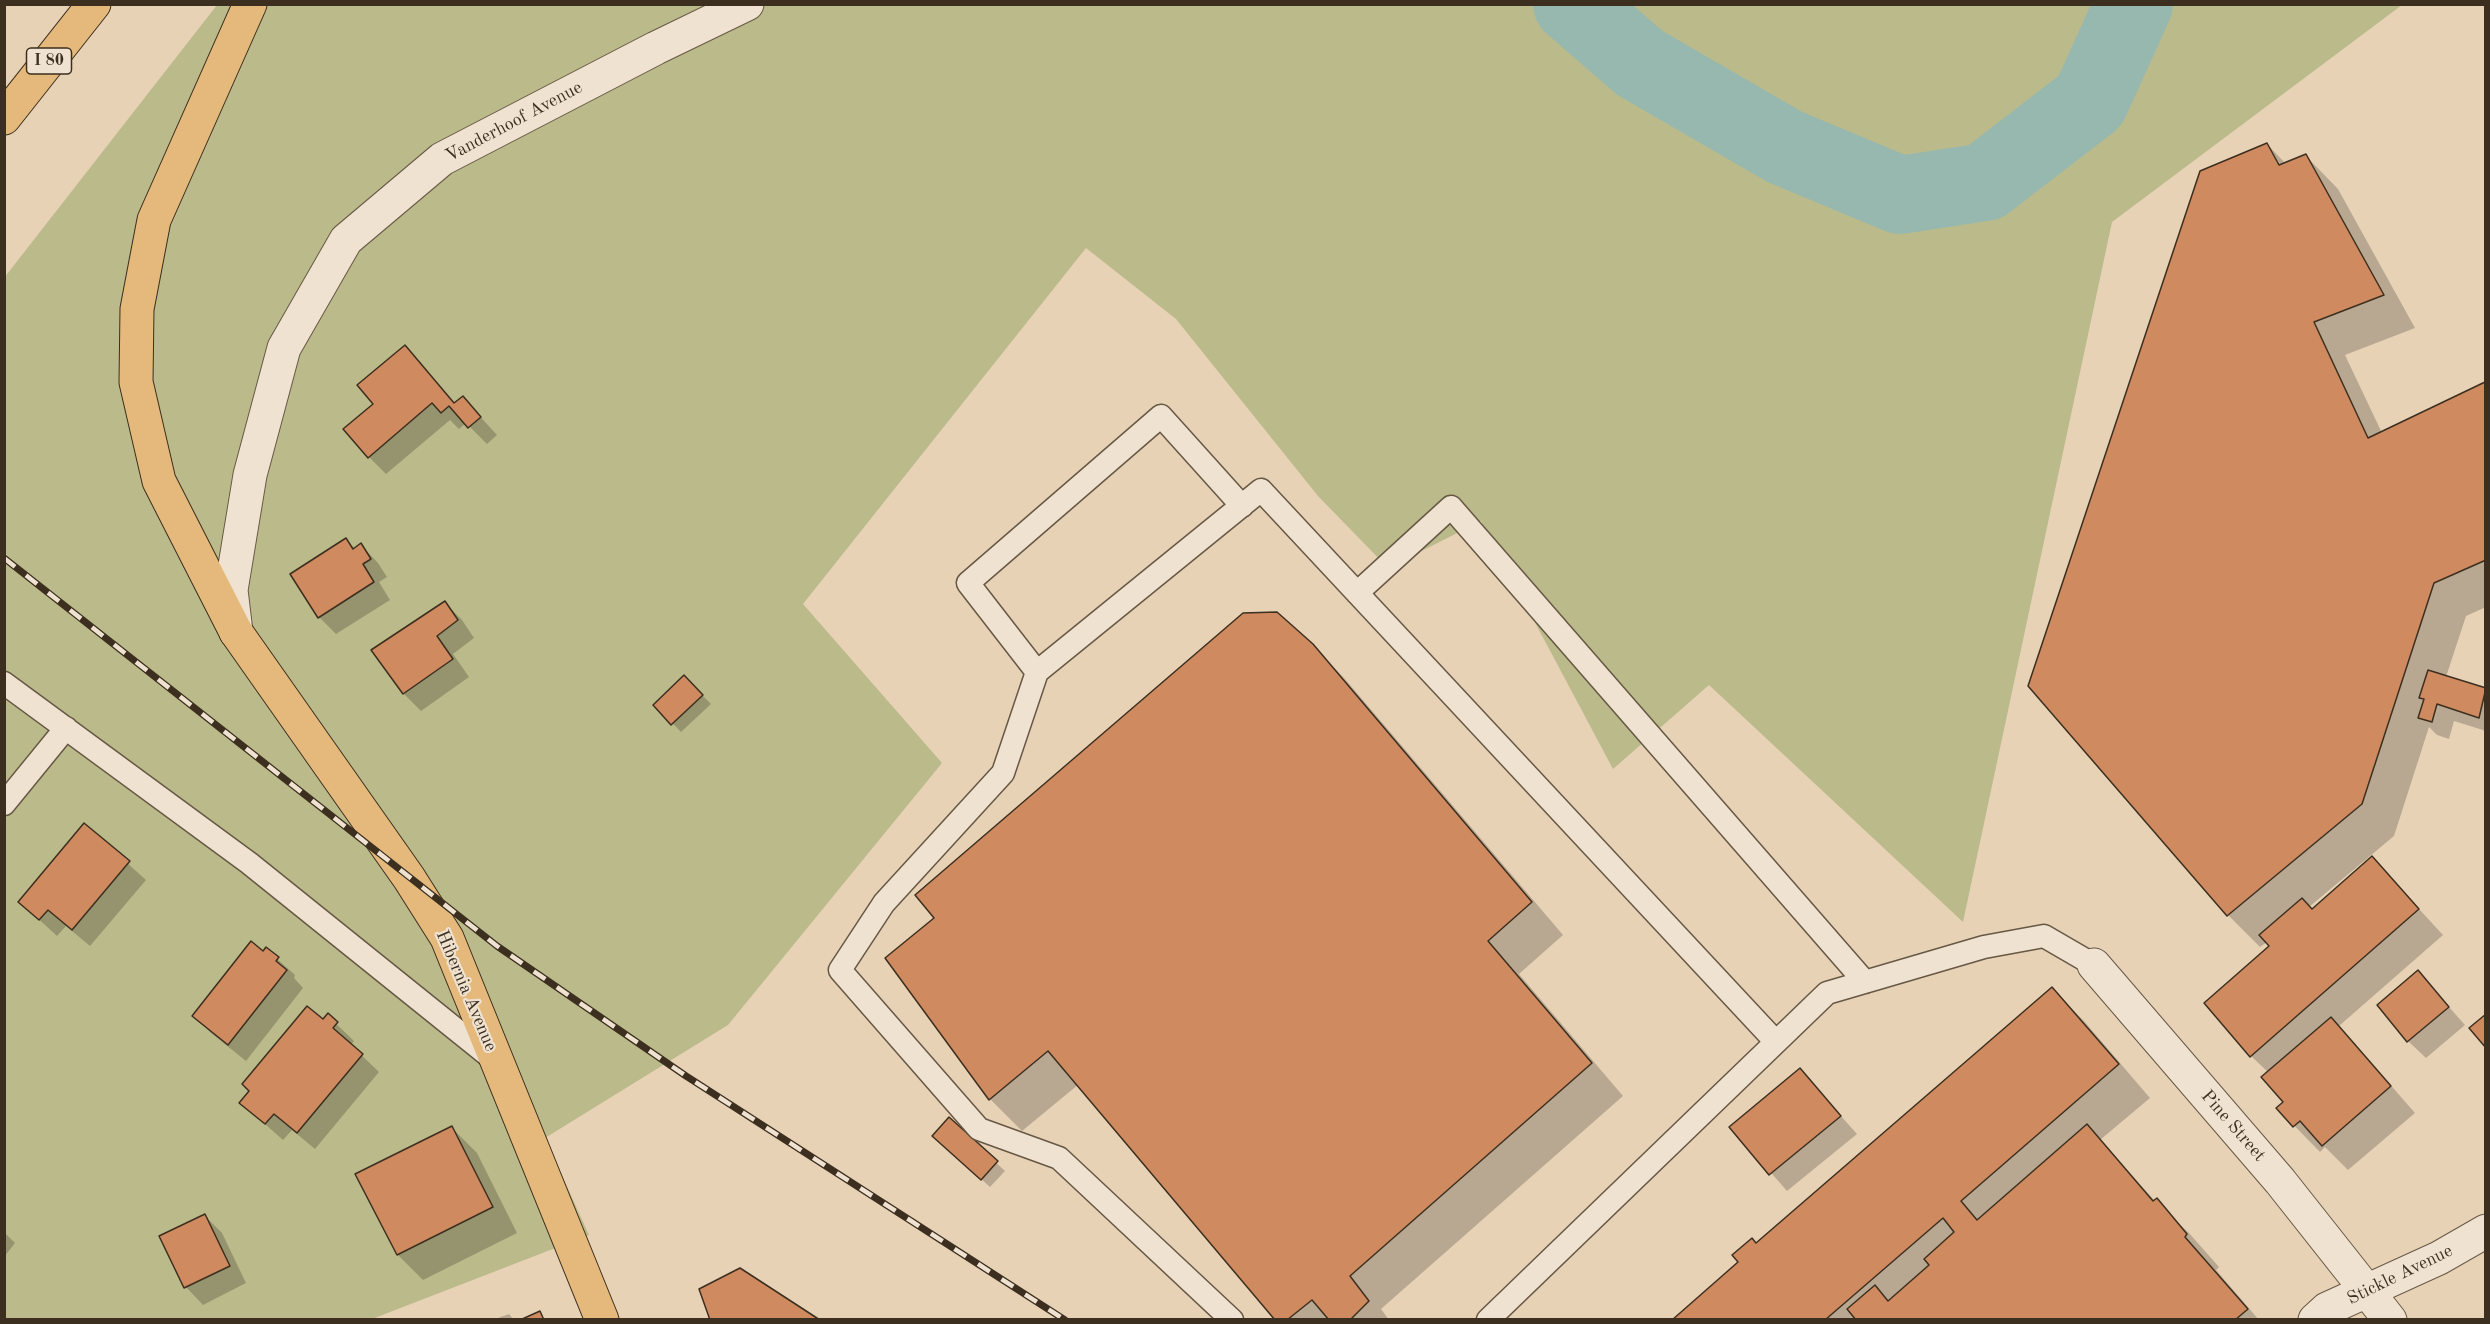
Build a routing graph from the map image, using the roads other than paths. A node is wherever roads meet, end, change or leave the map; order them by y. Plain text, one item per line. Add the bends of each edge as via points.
1 (94, 4) edge
2 (250, 4) edge
3 (747, 4) edge
4 (4, 118) edge
5 (1242, 506) junction
6 (1357, 593) junction
7 (236, 632) junction
8 (1037, 672) junction
9 (4, 683) edge
10 (66, 728) junction
11 (4, 804) edge
12 (2094, 965) joint
13 (1865, 982) junction
14 (1776, 1042) junction
15 (497, 1063) junction
16 (2486, 1231) edge
17 (2369, 1290) junction
18 (602, 1320) edge
19 (1232, 1320) edge
20 (1488, 1320) edge
21 (2315, 1320) edge
22 (2390, 1320) edge

1 - 4 main road, I 80
2 - 7 main road, Hibernia Avenue via 154,220 137,309 136,351 136,382 159,481
3 - 7 street, Vanderhoof Avenue via 442,159 346,240 284,348 250,475 231,591
5 - 6 lane via 1261,490
5 - 8 lane
5 - 8 lane via 1161,416 968,583
6 - 13 lane via 1451,507
6 - 14 lane
7 - 15 main road, Hibernia Avenue via 447,938
8 - 19 lane via 1003,773 884,903 840,970 979,1129 1059,1158
9 - 10 lane
10 - 11 lane
10 - 15 lane via 249,863
12 - 13 lane via 2044,936 1984,947
12 - 17 street, Pine Street via 2280,1180
13 - 14 lane via 1827,993
14 - 20 lane
15 - 18 main road, Hibernia Avenue
16 - 17 street, Stickle Avenue
17 - 21 street, Stickle Avenue via 2327,1309
17 - 22 street, Pine Street

